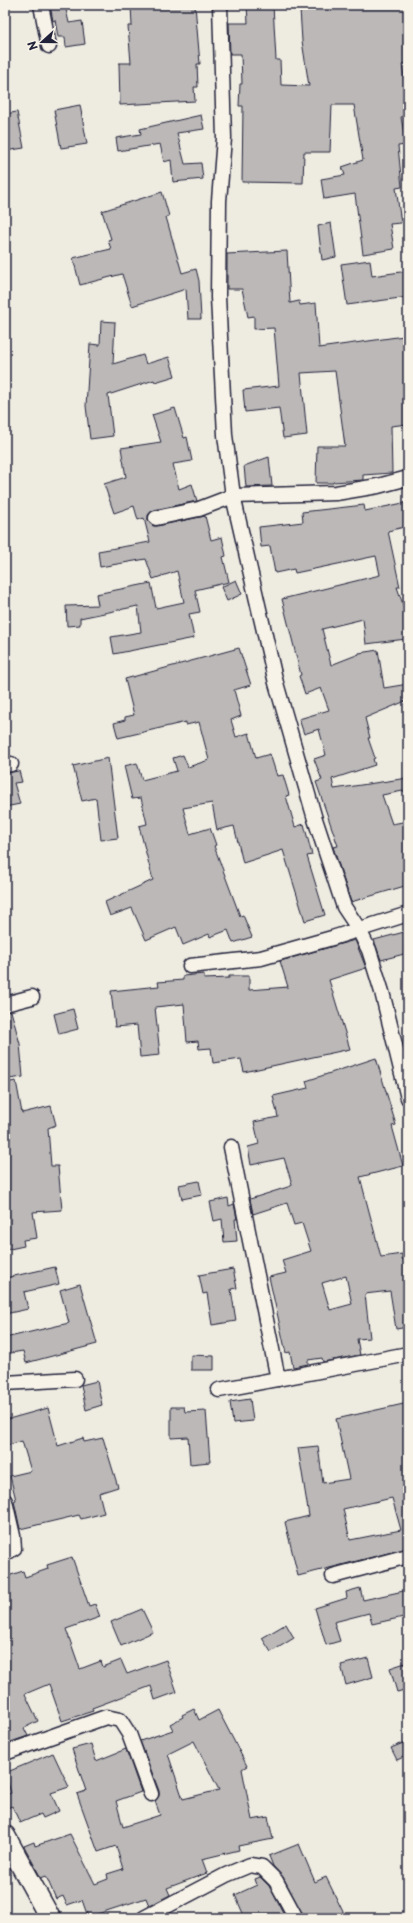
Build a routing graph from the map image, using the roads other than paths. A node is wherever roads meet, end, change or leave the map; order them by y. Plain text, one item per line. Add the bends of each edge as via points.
1 (41, 5) edge
2 (220, 5) edge
3 (49, 46) dead end
4 (408, 478) edge
5 (233, 496) junction
6 (156, 518) dead end
7 (408, 914) edge
8 (358, 928) junction
9 (190, 966) dead end
10 (32, 997) dead end
11 (5, 1004) edge
12 (408, 1098) edge
13 (231, 1148) dead end
14 (408, 1354) edge
15 (75, 1379) dead end
16 (278, 1379) junction
17 (5, 1383) edge
18 (219, 1390) dead end
19 (5, 1502) edge
20 (5, 1554) edge
21 (408, 1556) edge
22 (333, 1576) dead end
23 (5, 1753) edge
24 (151, 1794) dead end
25 (5, 1836) edge
26 (50, 1918) edge
27 (144, 1918) edge
28 (296, 1918) edge

1 - 3 street
2 - 5 street via 224,138 218,297 225,435
4 - 5 street via 336,493
5 - 6 street via 199,509
5 - 8 street via 276,683 313,811 344,907
7 - 8 street
8 - 9 street via 261,958
8 - 12 street via 369,950 382,992
10 - 11 street
13 - 16 street
14 - 16 street
15 - 17 street
16 - 18 street
19 - 20 street via 14,1548
21 - 22 street
23 - 24 street via 106,1717 120,1720 129,1734
25 - 26 main road
27 - 28 street via 250,1865 262,1867 276,1881

